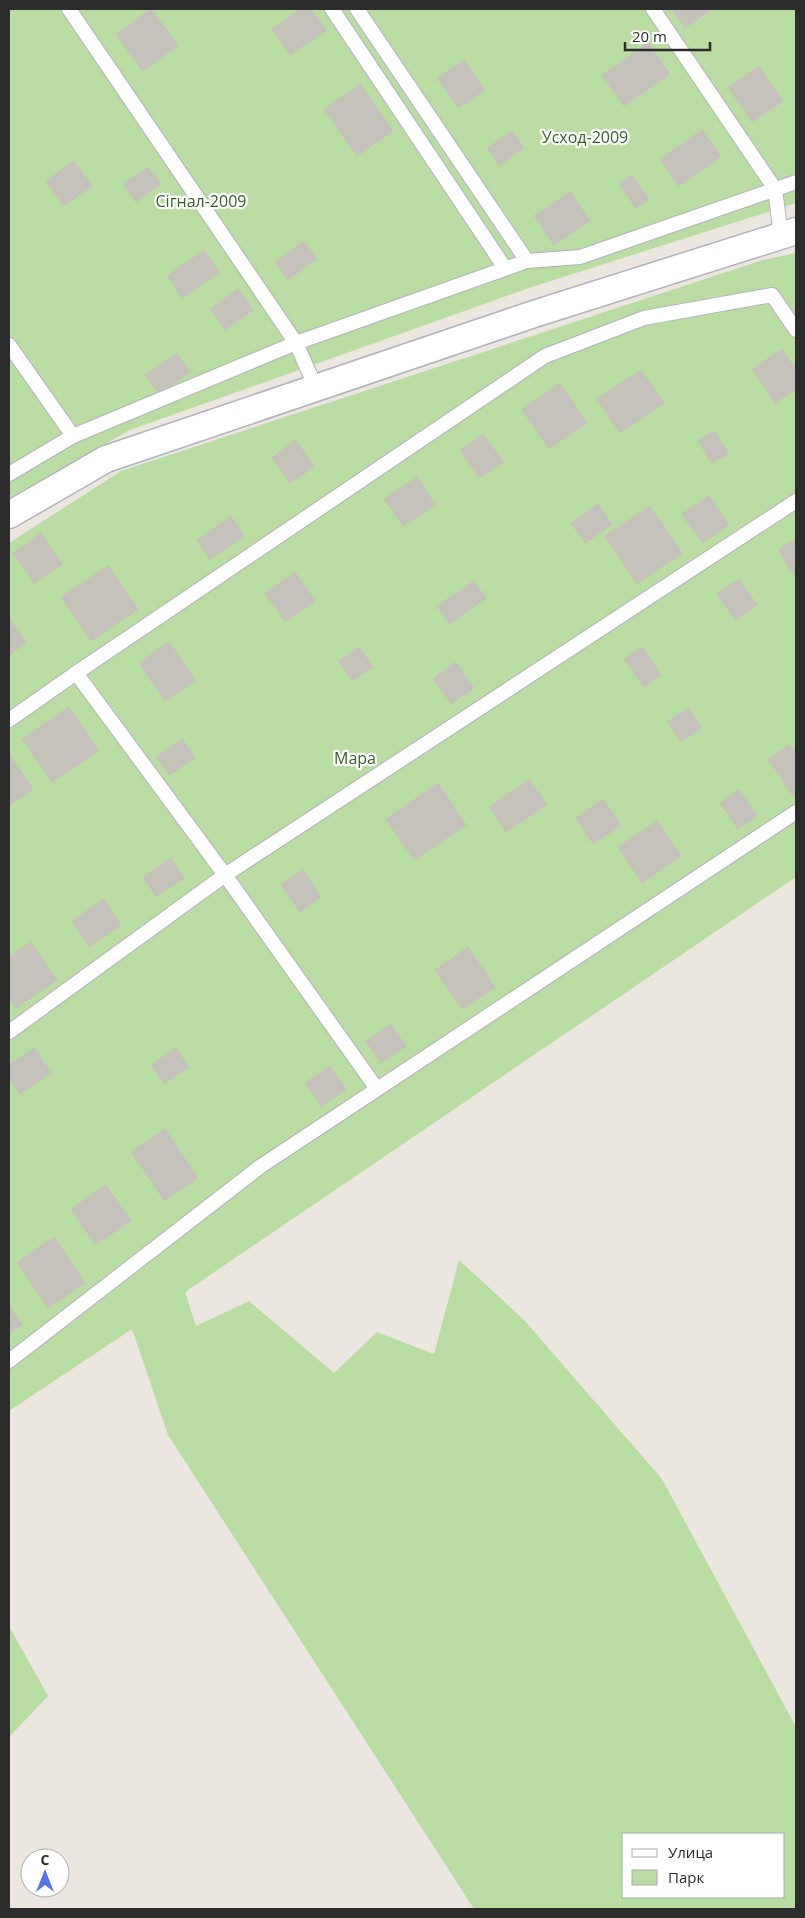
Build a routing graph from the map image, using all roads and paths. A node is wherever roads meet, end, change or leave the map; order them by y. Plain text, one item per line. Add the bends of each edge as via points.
1 (69, 9) edge
2 (332, 9) edge
3 (357, 9) edge
4 (652, 9) edge
5 (796, 182) edge
6 (775, 189) junction
7 (789, 234) edge
8 (526, 261) junction
9 (505, 268) junction
10 (796, 330) edge
11 (296, 342) junction
12 (9, 345) edge
13 (316, 388) junction
14 (73, 436) junction
15 (9, 474) edge
16 (796, 501) edge
17 (9, 515) edge
18 (76, 673) junction
19 (9, 720) edge
20 (796, 812) edge
21 (225, 875) junction
22 (9, 1032) edge
23 (377, 1089) junction
24 (9, 1361) edge

1 - 11 lane
2 - 9 lane
3 - 8 lane
4 - 6 lane
5 - 6 lane
6 - 7 lane
6 - 8 lane via 580,257
7 - 13 street via 537,313
8 - 9 lane
9 - 11 lane
10 - 18 lane via 772,295 644,318 545,356
11 - 13 lane
11 - 14 lane
12 - 14 lane
13 - 17 street via 106,459
14 - 15 lane
16 - 21 lane
18 - 19 lane
18 - 21 lane
20 - 23 lane
21 - 22 lane
21 - 23 lane
23 - 24 lane via 261,1166

